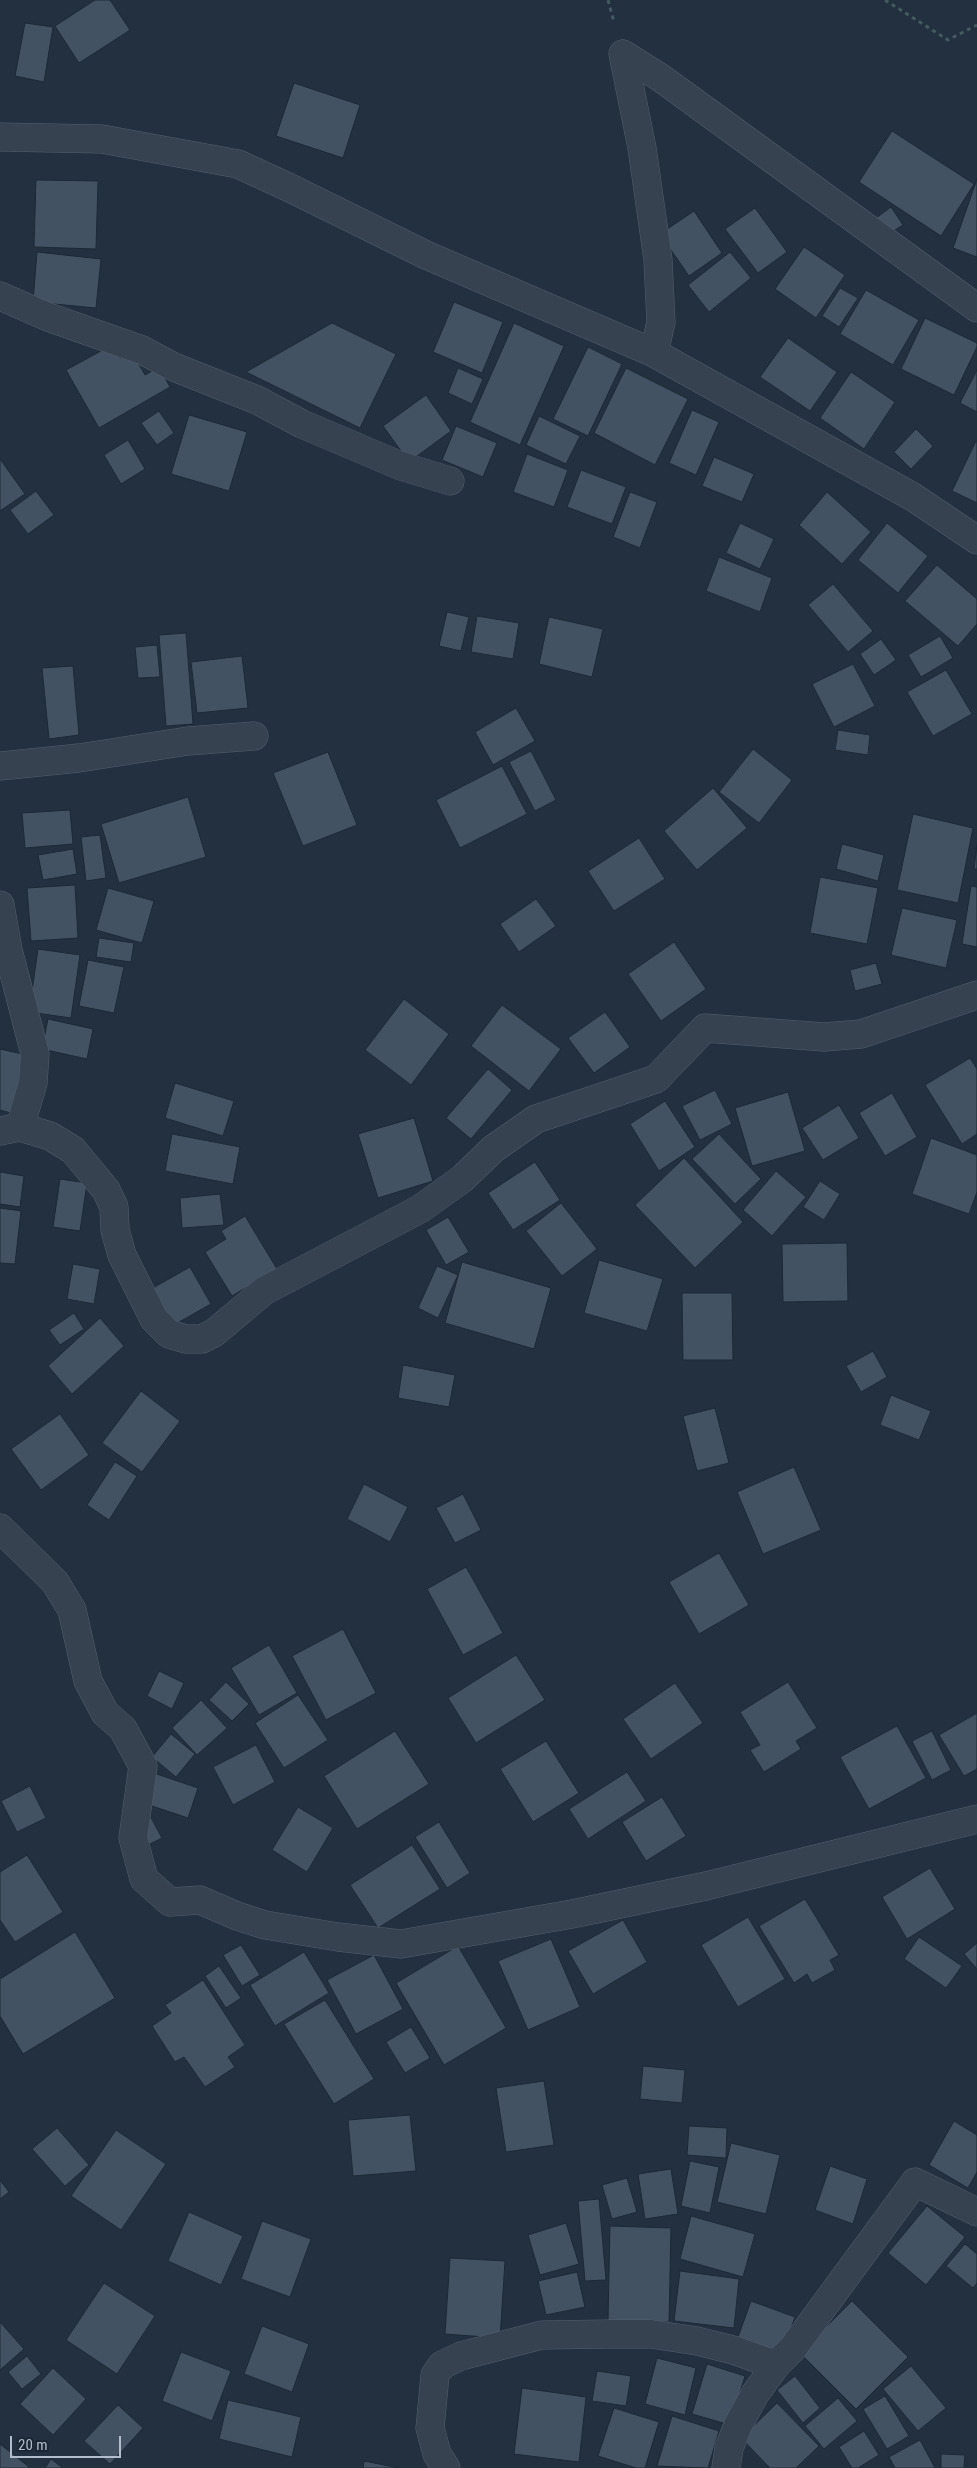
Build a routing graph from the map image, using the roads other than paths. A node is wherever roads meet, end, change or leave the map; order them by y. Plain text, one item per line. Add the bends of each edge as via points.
1 (0, 137) edge
2 (0, 296) edge
3 (977, 308) edge
4 (654, 353) junction
5 (450, 480) dead end
6 (977, 540) edge
7 (254, 736) dead end
8 (0, 766) edge
9 (0, 905) edge
10 (977, 995) edge
11 (10, 1129) edge
12 (0, 1528) edge
13 (977, 1819) edge
14 (977, 2212) edge
15 (776, 2366) junction
16 (446, 2468) edge
17 (726, 2468) edge

1 - 4 street via 102,139 238,164 426,255
2 - 5 street via 48,317 142,350 401,466
3 - 4 street via 623,54 642,148 658,260 661,322
4 - 6 street via 912,497
7 - 8 street via 188,741
9 - 11 street via 8,950 35,1054 33,1083
10 - 11 street via 861,1034 824,1037 704,1028 656,1079 536,1119 493,1149 462,1179 420,1209 264,1291 202,1339 169,1334 154,1320 122,1255 114,1207 106,1190 73,1150 50,1136
12 - 13 street via 55,1582 72,1610 88,1681 105,1713 123,1729 143,1766 132,1838 144,1879 170,1902 200,1900 265,1924 338,1938 401,1944 706,1886
14 - 15 street via 915,2182 793,2348
15 - 16 street via 724,2348 651,2334 542,2335 461,2356 442,2365 435,2375 430,2428 437,2454
15 - 17 street via 738,2425

